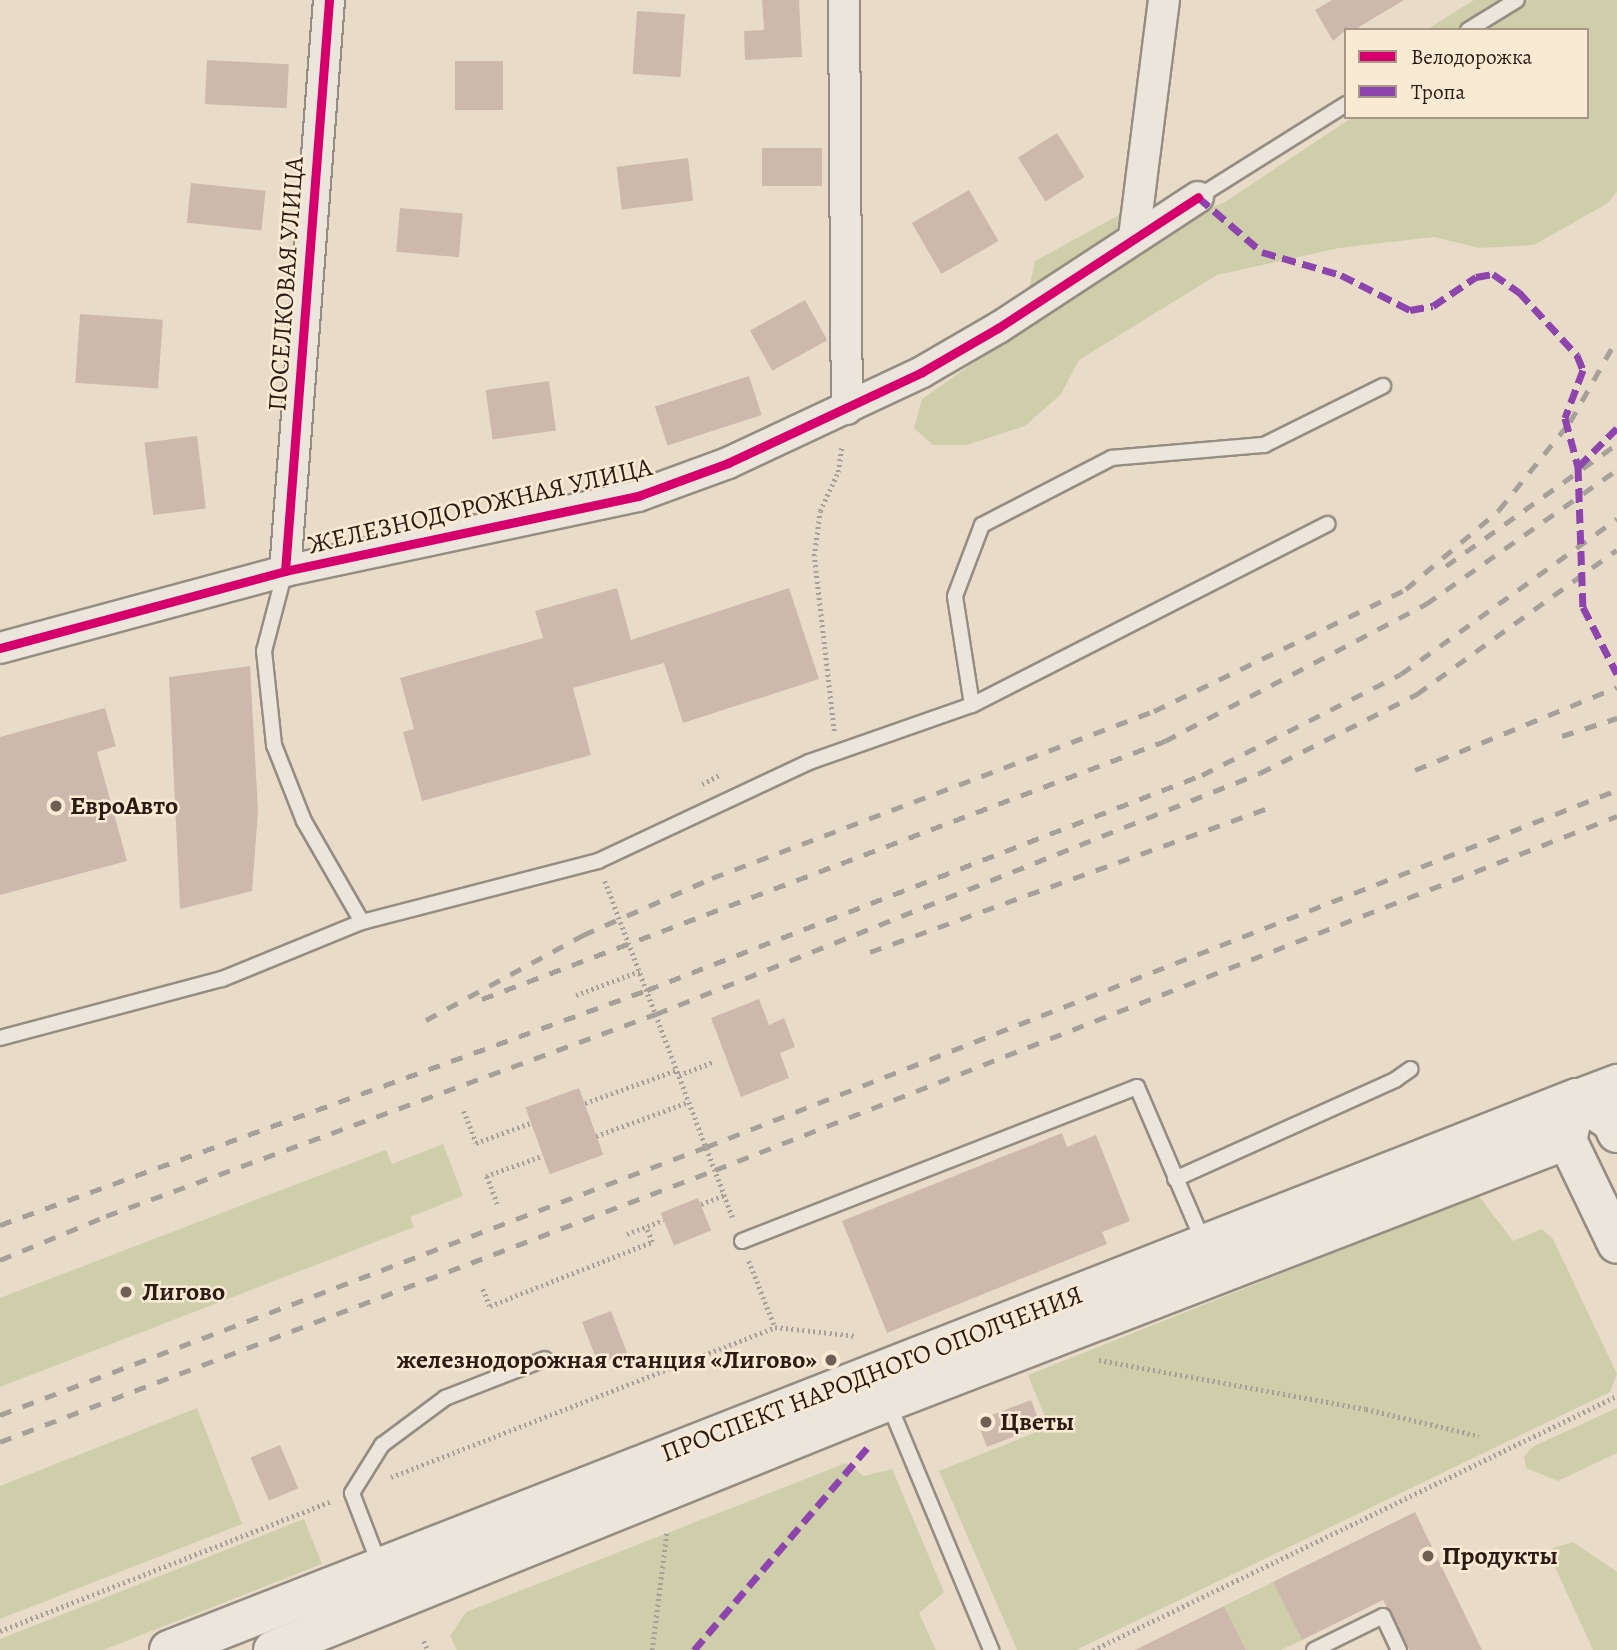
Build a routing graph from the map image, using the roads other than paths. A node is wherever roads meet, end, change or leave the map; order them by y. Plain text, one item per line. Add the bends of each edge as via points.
1 (329, 0) edge
2 (844, 0) edge
3 (1164, 0) edge
4 (1517, 0) edge
5 (1471, 28) edge
6 (1344, 105) edge
7 (1198, 197) joint
8 (1134, 237) junction
9 (1383, 386) dead end
10 (847, 409) junction
11 (1328, 524) dead end
12 (285, 571) junction
13 (0, 648) edge
14 (972, 705) junction
15 (362, 922) junction
16 (0, 1038) edge
17 (1411, 1069) dead end
18 (1617, 1083) edge
19 (1577, 1098) junction
20 (1615, 1125) edge
21 (1567, 1140) junction
22 (1175, 1179) junction
23 (742, 1241) road end
24 (1204, 1244) junction
25 (1617, 1244) edge
26 (545, 1359) dead end
27 (888, 1402) junction
28 (381, 1567) junction
29 (169, 1650) edge
30 (273, 1650) edge
31 (991, 1650) edge
32 (1314, 1650) edge
33 (1399, 1650) edge

1 - 12 street, ПОСЕЛКОВАЯ УЛИЦА
2 - 10 street
3 - 8 street
4 - 5 lane
6 - 7 lane
7 - 8 street, ЖЕЛЕЗНОДОРОЖНАЯ УЛИЦА
8 - 10 street, ЖЕЛЕЗНОДОРОЖНАЯ УЛИЦА via 998,328
9 - 14 lane via 1264,445 1112,458 982,525 956,596
10 - 12 street, ЖЕЛЕЗНОДОРОЖНАЯ УЛИЦА via 728,463 638,496
11 - 14 lane
12 - 13 street, ЖЕЛЕЗНОДОРОЖНАЯ УЛИЦА
12 - 15 lane via 264,651 274,745 304,821
14 - 15 lane via 809,762 598,860
15 - 16 lane via 222,979
17 - 22 lane
18 - 19 street, ПРОСПЕКТ НАРОДНОГО ОПОЛЧЕНИЯ
19 - 20 main road
19 - 21 street
19 - 24 main road, ПРОСПЕКТ НАРОДНОГО ОПОЛЧЕНИЯ
20 - 21 street, ПРОСПЕКТ НАРОДНОГО ОПОЛЧЕНИЯ
21 - 25 main road
21 - 27 main road, ПРОСПЕКТ НАРОДНОГО ОПОЛЧЕНИЯ
22 - 23 lane via 1137,1087
22 - 24 lane
24 - 28 main road, ПРОСПЕКТ НАРОДНОГО ОПОЛЧЕНИЯ
26 - 28 lane via 445,1398 382,1445 352,1493
27 - 30 main road, ПРОСПЕКТ НАРОДНОГО ОПОЛЧЕНИЯ
27 - 31 lane
28 - 29 main road, ПРОСПЕКТ НАРОДНОГО ОПОЛЧЕНИЯ
32 - 33 lane via 1383,1616

